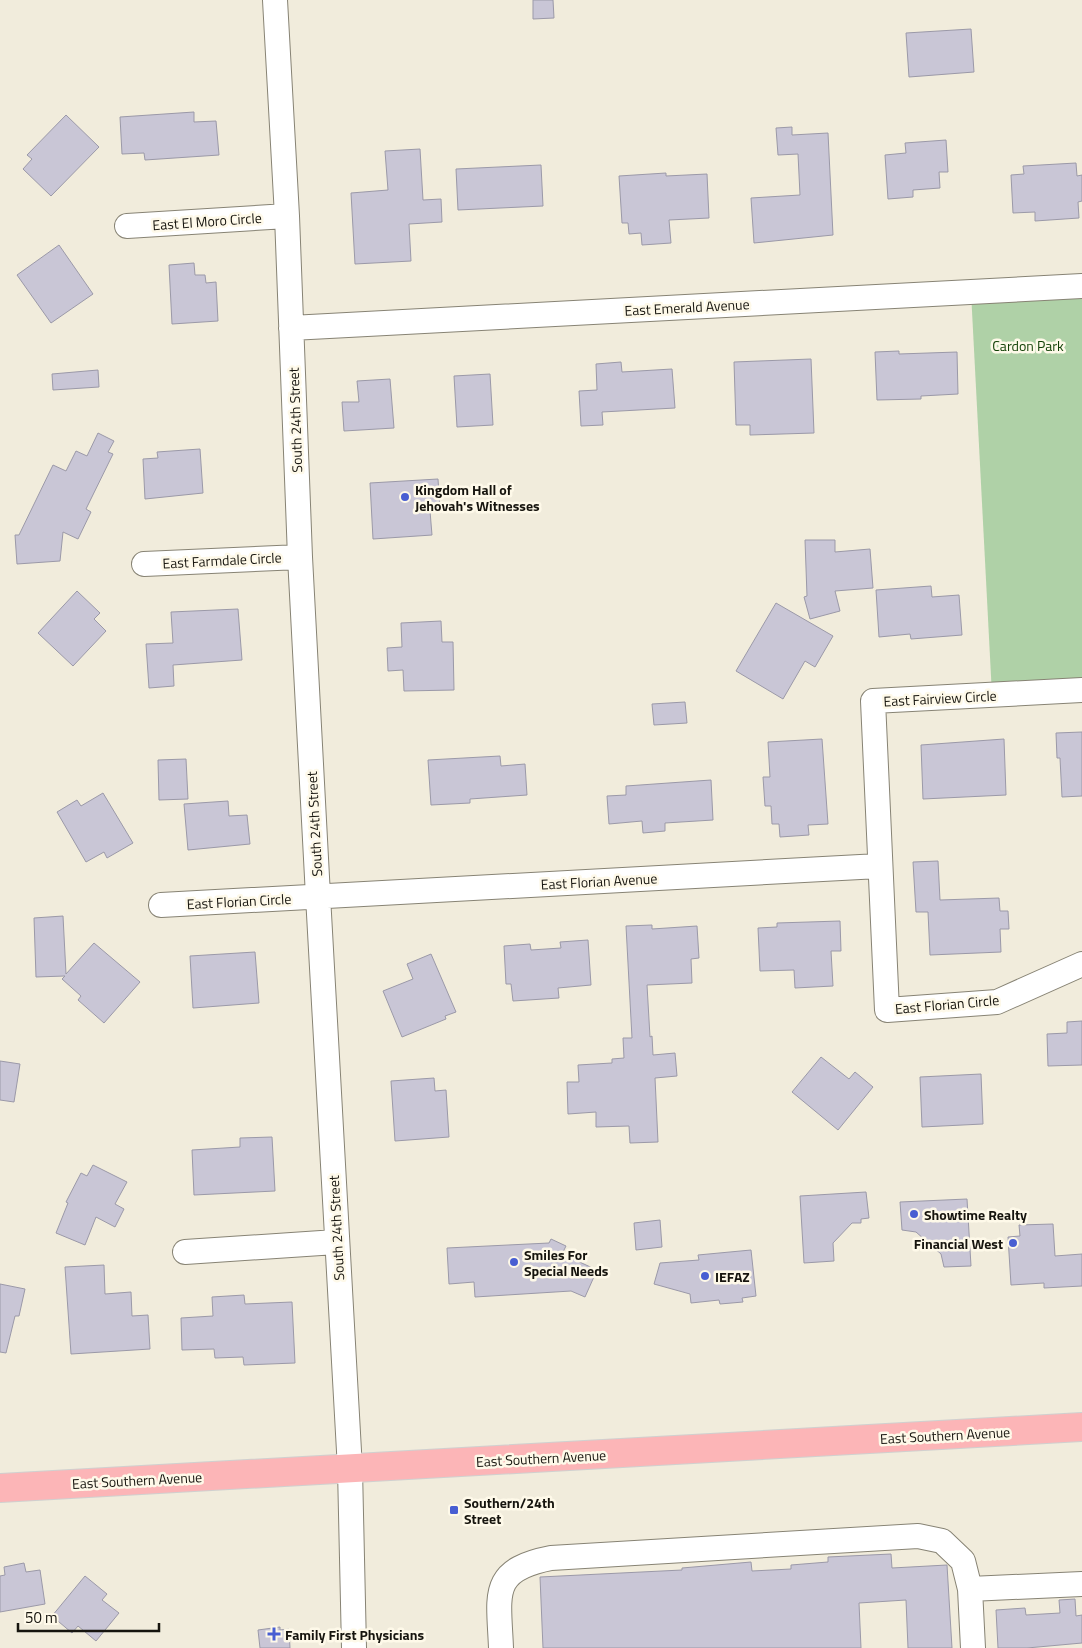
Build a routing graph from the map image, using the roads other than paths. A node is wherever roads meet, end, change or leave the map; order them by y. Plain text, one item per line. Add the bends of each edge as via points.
1 (275, 0) edge
2 (287, 216) junction
3 (127, 226) dead end
4 (1082, 286) edge
5 (291, 328) junction
6 (300, 556) junction
7 (144, 564) dead end
8 (1082, 690) edge
9 (879, 866) junction
10 (318, 896) junction
11 (161, 905) dead end
12 (1082, 964) edge
13 (336, 1242) junction
14 (185, 1252) dead end
15 (1082, 1427) edge
16 (350, 1469) junction
17 (0, 1488) edge
18 (1082, 1584) edge
19 (970, 1589) junction
20 (354, 1648) edge
21 (502, 1648) edge
22 (973, 1648) edge

1 - 2 street, South 24th Street
2 - 3 street, East El Moro Circle
2 - 5 street, South 24th Street
4 - 5 street, East Emerald Avenue
5 - 6 street, South 24th Street
6 - 7 street, East Farmdale Circle
6 - 10 street, South 24th Street
8 - 9 street, East Fairview Circle via 873,701
9 - 10 street, East Florian Avenue
9 - 12 street, East Florian Circle via 888,1010 997,1002
10 - 11 street, East Florian Circle
10 - 13 street, South 24th Street
13 - 14 street
13 - 16 street, South 24th Street
15 - 16 main road, East Southern Avenue
16 - 17 main road, East Southern Avenue
16 - 20 street, South 24th Street
18 - 19 street
19 - 21 street via 963,1561 942,1541 918,1536 551,1558 531,1562 509,1573 499,1595
19 - 22 street

